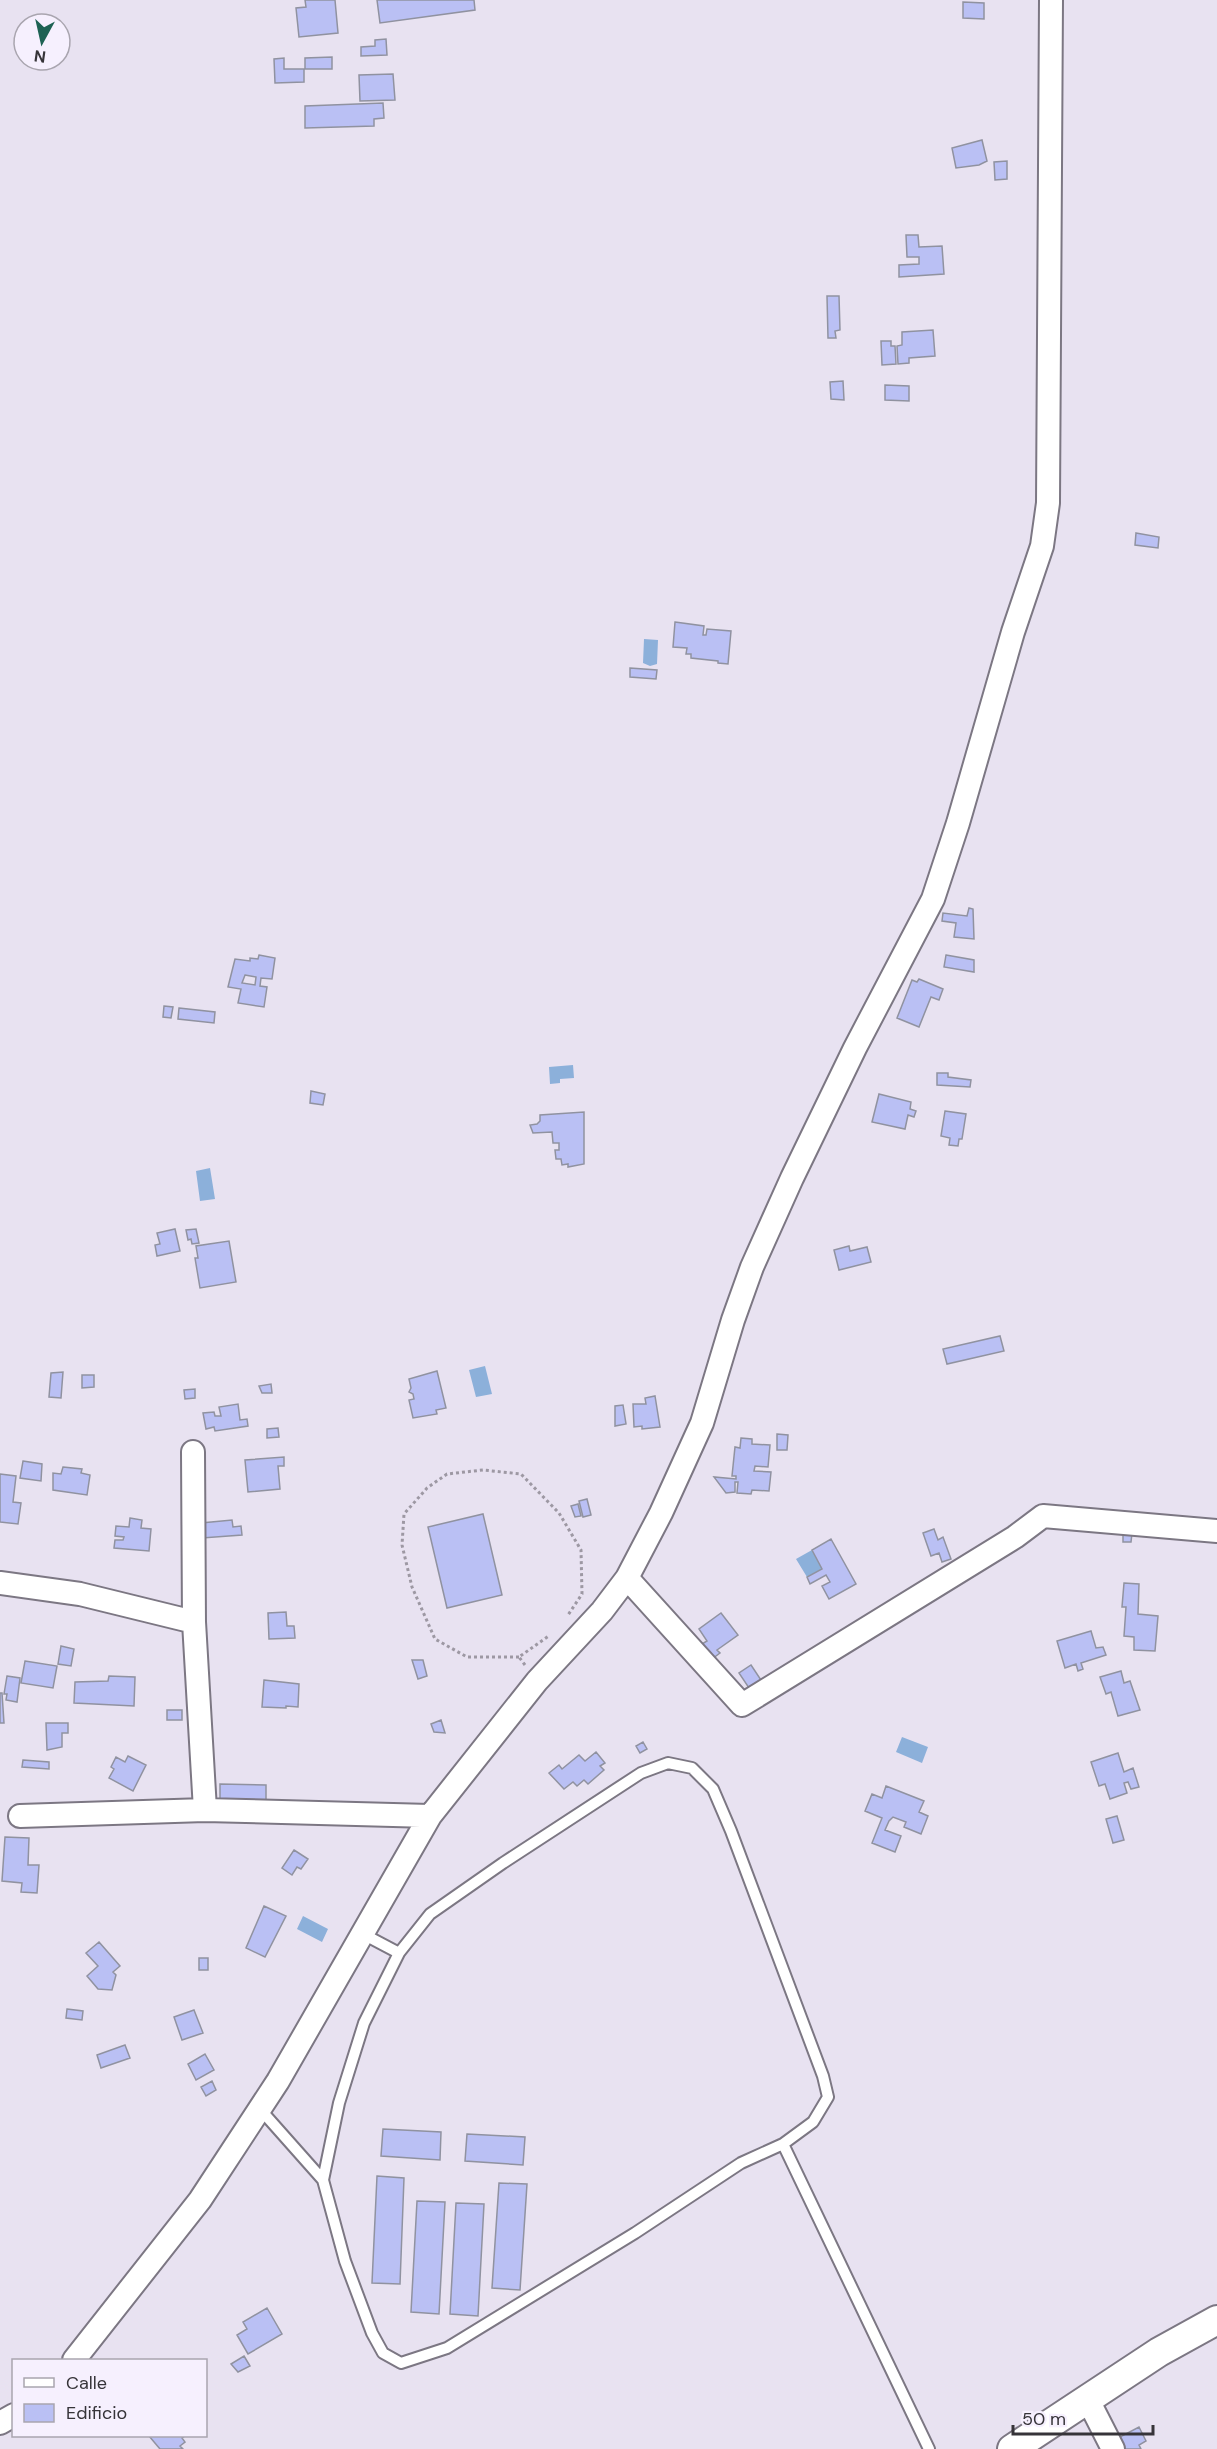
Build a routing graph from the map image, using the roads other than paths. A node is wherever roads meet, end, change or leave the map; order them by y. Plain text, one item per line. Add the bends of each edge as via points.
1 (1051, 0) edge
2 (193, 1452) dead end
3 (1217, 1531) edge
4 (627, 1578) junction
5 (0, 1583) edge
6 (194, 1622) junction
7 (205, 1810) junction
8 (20, 1816) dead end
9 (430, 1816) junction
10 (363, 1934) junction
11 (399, 1953) junction
12 (260, 2109) junction
13 (783, 2144) junction
14 (323, 2180) junction
15 (1217, 2320) edge
16 (76, 2359) edge
17 (1087, 2398) junction
18 (929, 2449) edge
19 (1012, 2449) edge
20 (1113, 2449) edge

1 - 4 street via 1048,503 1042,546 933,899 788,1188 748,1278 702,1423
2 - 6 street
3 - 4 street via 1043,1516 742,1705
4 - 9 street via 537,1681
5 - 6 street via 80,1594
6 - 7 street
7 - 8 street
7 - 9 street
9 - 10 street
10 - 11 lane
10 - 12 street
11 - 13 lane via 430,1914 641,1773 668,1763 692,1768 712,1789 731,1831 823,2076 828,2097 813,2122
11 - 14 lane via 364,2023 339,2103
12 - 14 lane
12 - 16 street via 200,2200
13 - 14 lane via 741,2163 447,2348 401,2363 383,2353 372,2333 345,2261
13 - 18 lane
15 - 17 street
17 - 19 street
17 - 20 street

